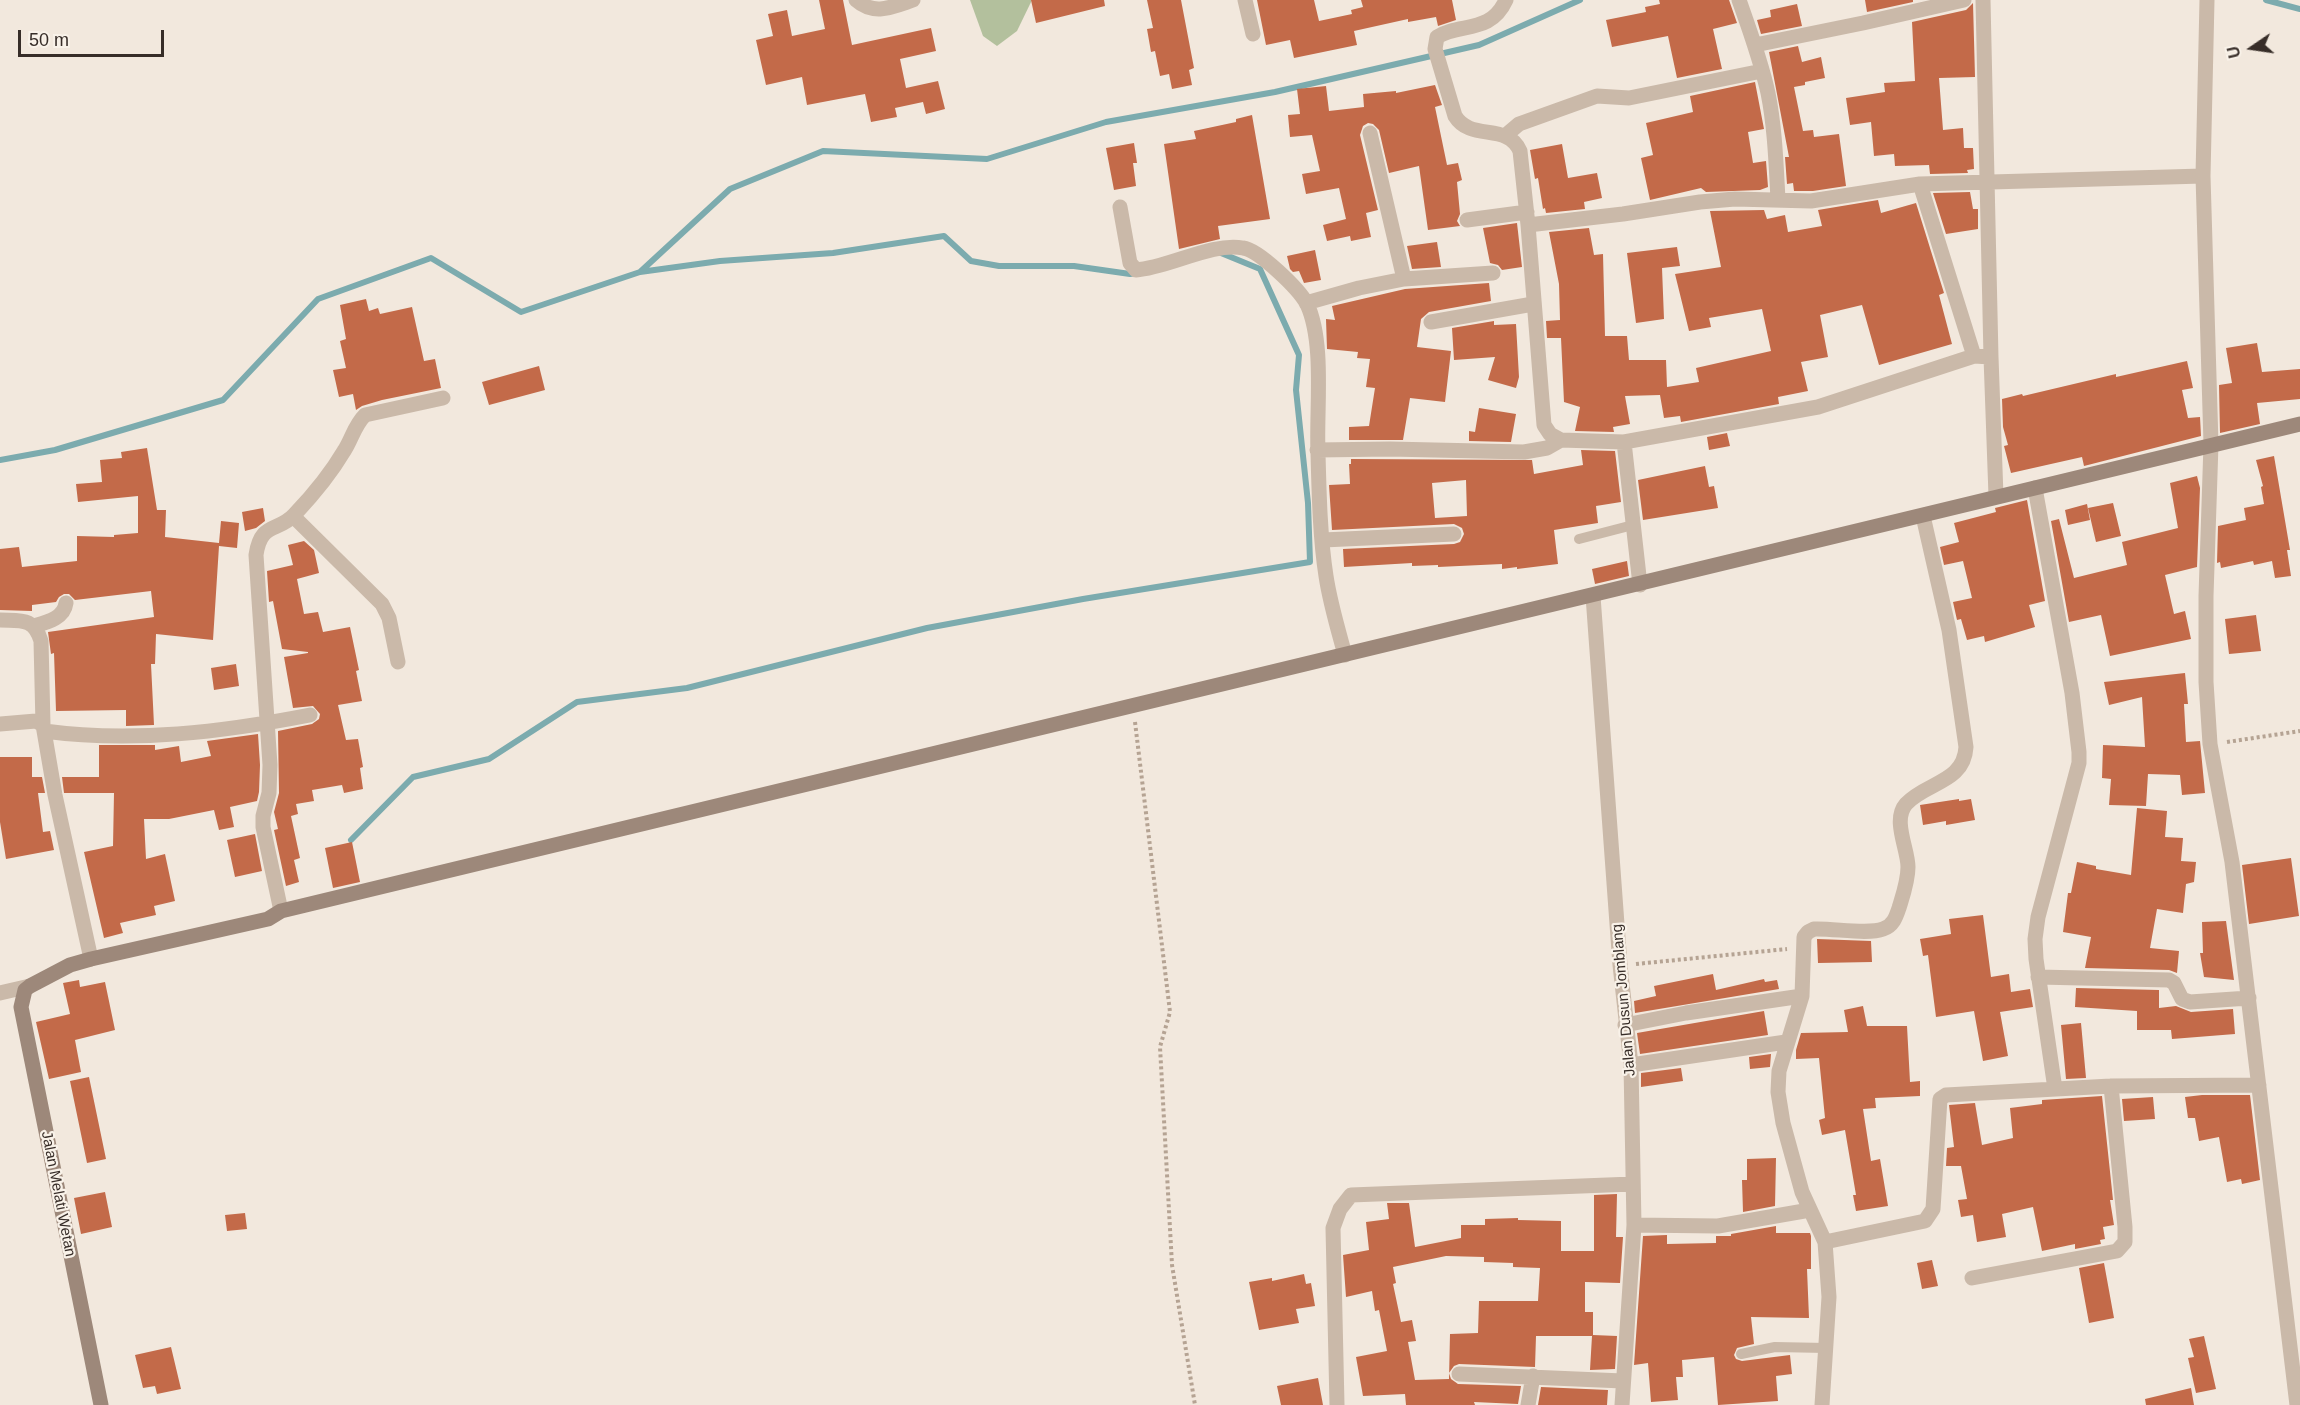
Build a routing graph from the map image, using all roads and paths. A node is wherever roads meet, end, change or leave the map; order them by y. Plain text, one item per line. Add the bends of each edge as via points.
1 (856, 0) edge
2 (913, 0) edge
3 (1245, 0) edge
4 (1506, 0) edge
5 (1739, 0) edge
6 (1964, 0) edge
7 (1983, 0) edge
8 (2207, 0) edge
9 (1253, 34) dead end
10 (1755, 45) junction
11 (1762, 71) junction
12 (1370, 133) dead end
13 (1506, 135) junction
14 (2203, 176) junction
15 (1987, 183) junction
16 (1920, 184) junction
17 (1778, 199) junction
18 (1120, 207) dead end
19 (1528, 219) junction
20 (1467, 220) dead end
21 (1493, 273) dead end
22 (1404, 279) junction
23 (1306, 303) junction
24 (1533, 304) junction
25 (1431, 322) dead end
26 (1974, 356) junction
27 (1990, 357) junction
28 (443, 398) dead end
29 (2300, 424) edge
30 (1561, 440) junction
31 (1624, 442) junction
32 (2211, 444) junction
33 (1317, 450) junction
34 (2035, 488) junction
35 (1996, 496) junction
36 (293, 516) junction
37 (1923, 516) junction
38 (1634, 525) junction
39 (1454, 534) dead end
40 (1579, 539) dead end
41 (1323, 540) junction
42 (1640, 585) junction
43 (1593, 596) junction
44 (66, 603) dead end
45 (0, 620) edge
46 (34, 626) junction
47 (1346, 655) junction
48 (398, 662) dead end
49 (1133, 706) junction
50 (310, 715) dead end
51 (0, 724) edge
52 (266, 724) junction
53 (44, 728) junction
54 (2300, 731) edge
55 (2210, 744) junction
56 (281, 911) junction
57 (1803, 947) junction
58 (91, 959) junction
59 (1620, 965) junction
60 (2038, 977) junction
61 (30, 986) junction
62 (0, 993) edge
63 (1802, 996) junction
64 (2249, 998) junction
65 (1625, 1025) junction
66 (1786, 1042) junction
67 (1631, 1065) junction
68 (2259, 1085) junction
69 (2111, 1086) junction
70 (2055, 1089) junction
71 (1633, 1184) junction
72 (1810, 1210) junction
73 (1634, 1225) junction
74 (1825, 1242) junction
75 (1972, 1278) dead end
76 (1826, 1348) junction
77 (1741, 1354) dead end
78 (1459, 1374) dead end
79 (1533, 1376) junction
80 (1623, 1381) junction
81 (101, 1405) edge
82 (1195, 1405) edge
83 (1337, 1405) edge
84 (1528, 1405) edge
85 (1622, 1405) edge
86 (1822, 1405) edge
87 (2297, 1405) edge

1 - 2 street via 875,10
3 - 9 street
4 - 13 street via 1497,15 1483,23 1437,37 1435,49 1459,123 1476,131
5 - 10 street
6 - 10 street
7 - 15 street
8 - 14 street
10 - 11 street
11 - 13 street via 1629,98 1597,96 1519,124
11 - 17 street via 1773,122
12 - 22 street
13 - 19 street via 1520,151
14 - 15 street
14 - 32 street
15 - 16 street
15 - 27 street
16 - 17 street via 1822,200
16 - 26 street
17 - 19 street via 1735,199 1623,214
18 - 23 street via 1130,263 1136,270 1216,250 1243,248 1256,252
19 - 20 street
19 - 24 street
21 - 22 street
22 - 23 street
23 - 33 street via 1317,351
24 - 25 street
24 - 30 street via 1544,425
26 - 27 street
26 - 31 street via 1818,407
27 - 35 street
28 - 36 street via 365,416 356,423 338,461
29 - 32 street
30 - 31 street
30 - 33 street via 1524,452
31 - 38 street
32 - 34 street
32 - 55 street via 2205,635
33 - 41 street
34 - 35 street
34 - 60 street via 2079,752 2071,797 2038,917
35 - 37 street
36 - 48 street via 382,604 389,618
36 - 52 street via 265,532 258,540 256,555
37 - 42 street
37 - 57 street via 1949,630 1966,758 1960,769 1906,804 1901,813 1908,869 1892,924 1873,931 1814,929 1804,937
38 - 40 lane
38 - 42 street
39 - 41 street
41 - 47 street via 1326,574
42 - 43 street
43 - 47 street
43 - 59 street, Jalan Dusun Jomblang
44 - 46 street via 57,618
45 - 46 street
46 - 53 street via 41,641
47 - 49 street
49 - 56 street
49 - 82 path via 1170,1012 1160,1047 1172,1265
50 - 52 street
51 - 53 street via 36,722
52 - 53 street via 147,736
52 - 56 street via 269,793 263,827
53 - 58 street
54 - 55 path
55 - 64 street via 2232,862
56 - 58 street via 268,919
57 - 59 path
57 - 63 street
58 - 61 street via 70,965
59 - 65 street, Jalan Dusun Jomblang
60 - 64 street via 2169,980 2182,999 2190,1002
60 - 70 street
61 - 62 street
61 - 81 street, Jalan Melati Wetan via 22,998 23,1018
63 - 65 street
63 - 66 street
64 - 68 street
65 - 67 street, Jalan Dusun Jomblang
66 - 67 street
66 - 72 street via 1778,1092 1783,1123
67 - 71 street, Jalan Dusun Jomblang
68 - 69 street
68 - 87 street
69 - 70 street
69 - 75 street via 2125,1242 2117,1251
70 - 74 street via 1954,1094 1940,1099 1930,1216 1925,1221
71 - 73 street, Jalan Dusun Jomblang
71 - 83 street via 1351,1196 1340,1209 1333,1228
72 - 73 street via 1718,1226
72 - 74 street
73 - 80 street, Jalan Dusun Jomblang
74 - 76 street via 1829,1297
76 - 77 lane via 1775,1347
76 - 86 street
78 - 79 street
79 - 80 street
79 - 84 street
80 - 85 street, Jalan Dusun Jomblang

